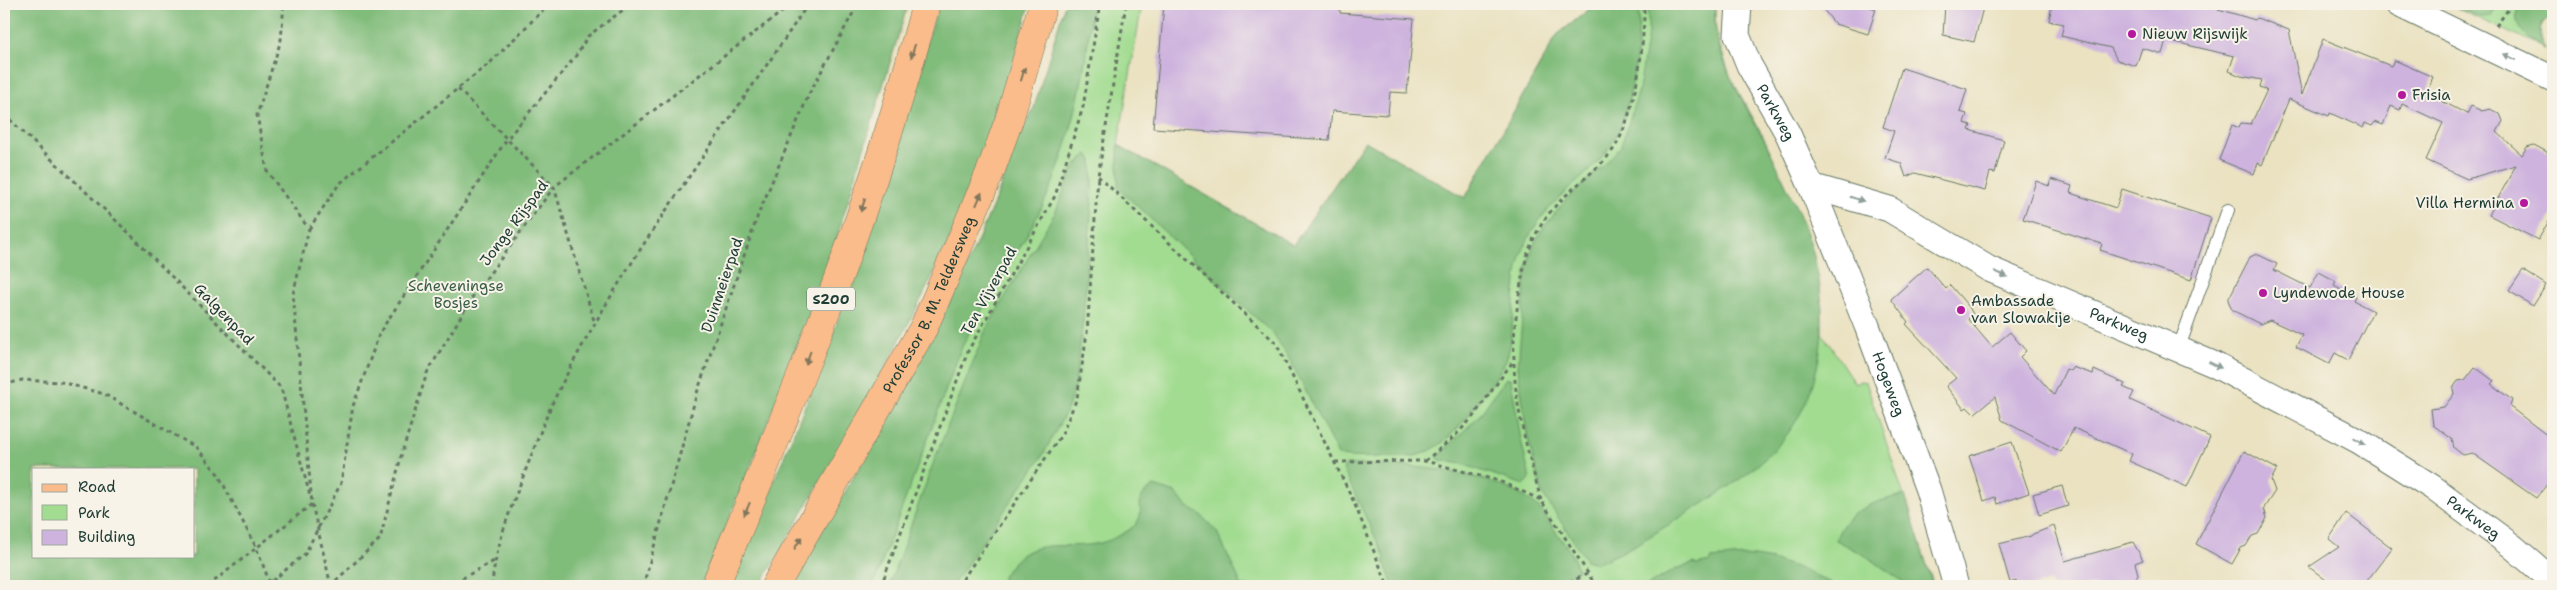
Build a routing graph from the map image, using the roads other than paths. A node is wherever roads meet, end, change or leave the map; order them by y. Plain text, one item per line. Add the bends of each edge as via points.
1 (926, 4) edge
2 (1043, 4) edge
3 (1739, 4) edge
4 (2398, 4) edge
5 (2553, 79) edge
6 (1811, 186) junction
7 (2228, 210) dead end
8 (2178, 350) junction
9 (2553, 581) edge
10 (715, 586) edge
11 (774, 586) edge
12 (1956, 586) edge

1 -> 10 main road, S200 via 883,149 834,290
11 -> 2 main road, Professor B. M. Teldersweg via 924,327 991,170
3 - 6 street, Parkweg via 1737,35
5 -> 4 street
6 -> 8 street, Parkweg via 1889,209 1989,270
6 - 12 street, Hogeweg via 1928,490
7 - 8 lane
8 -> 9 street, Parkweg via 2213,364 2359,441 2432,487

